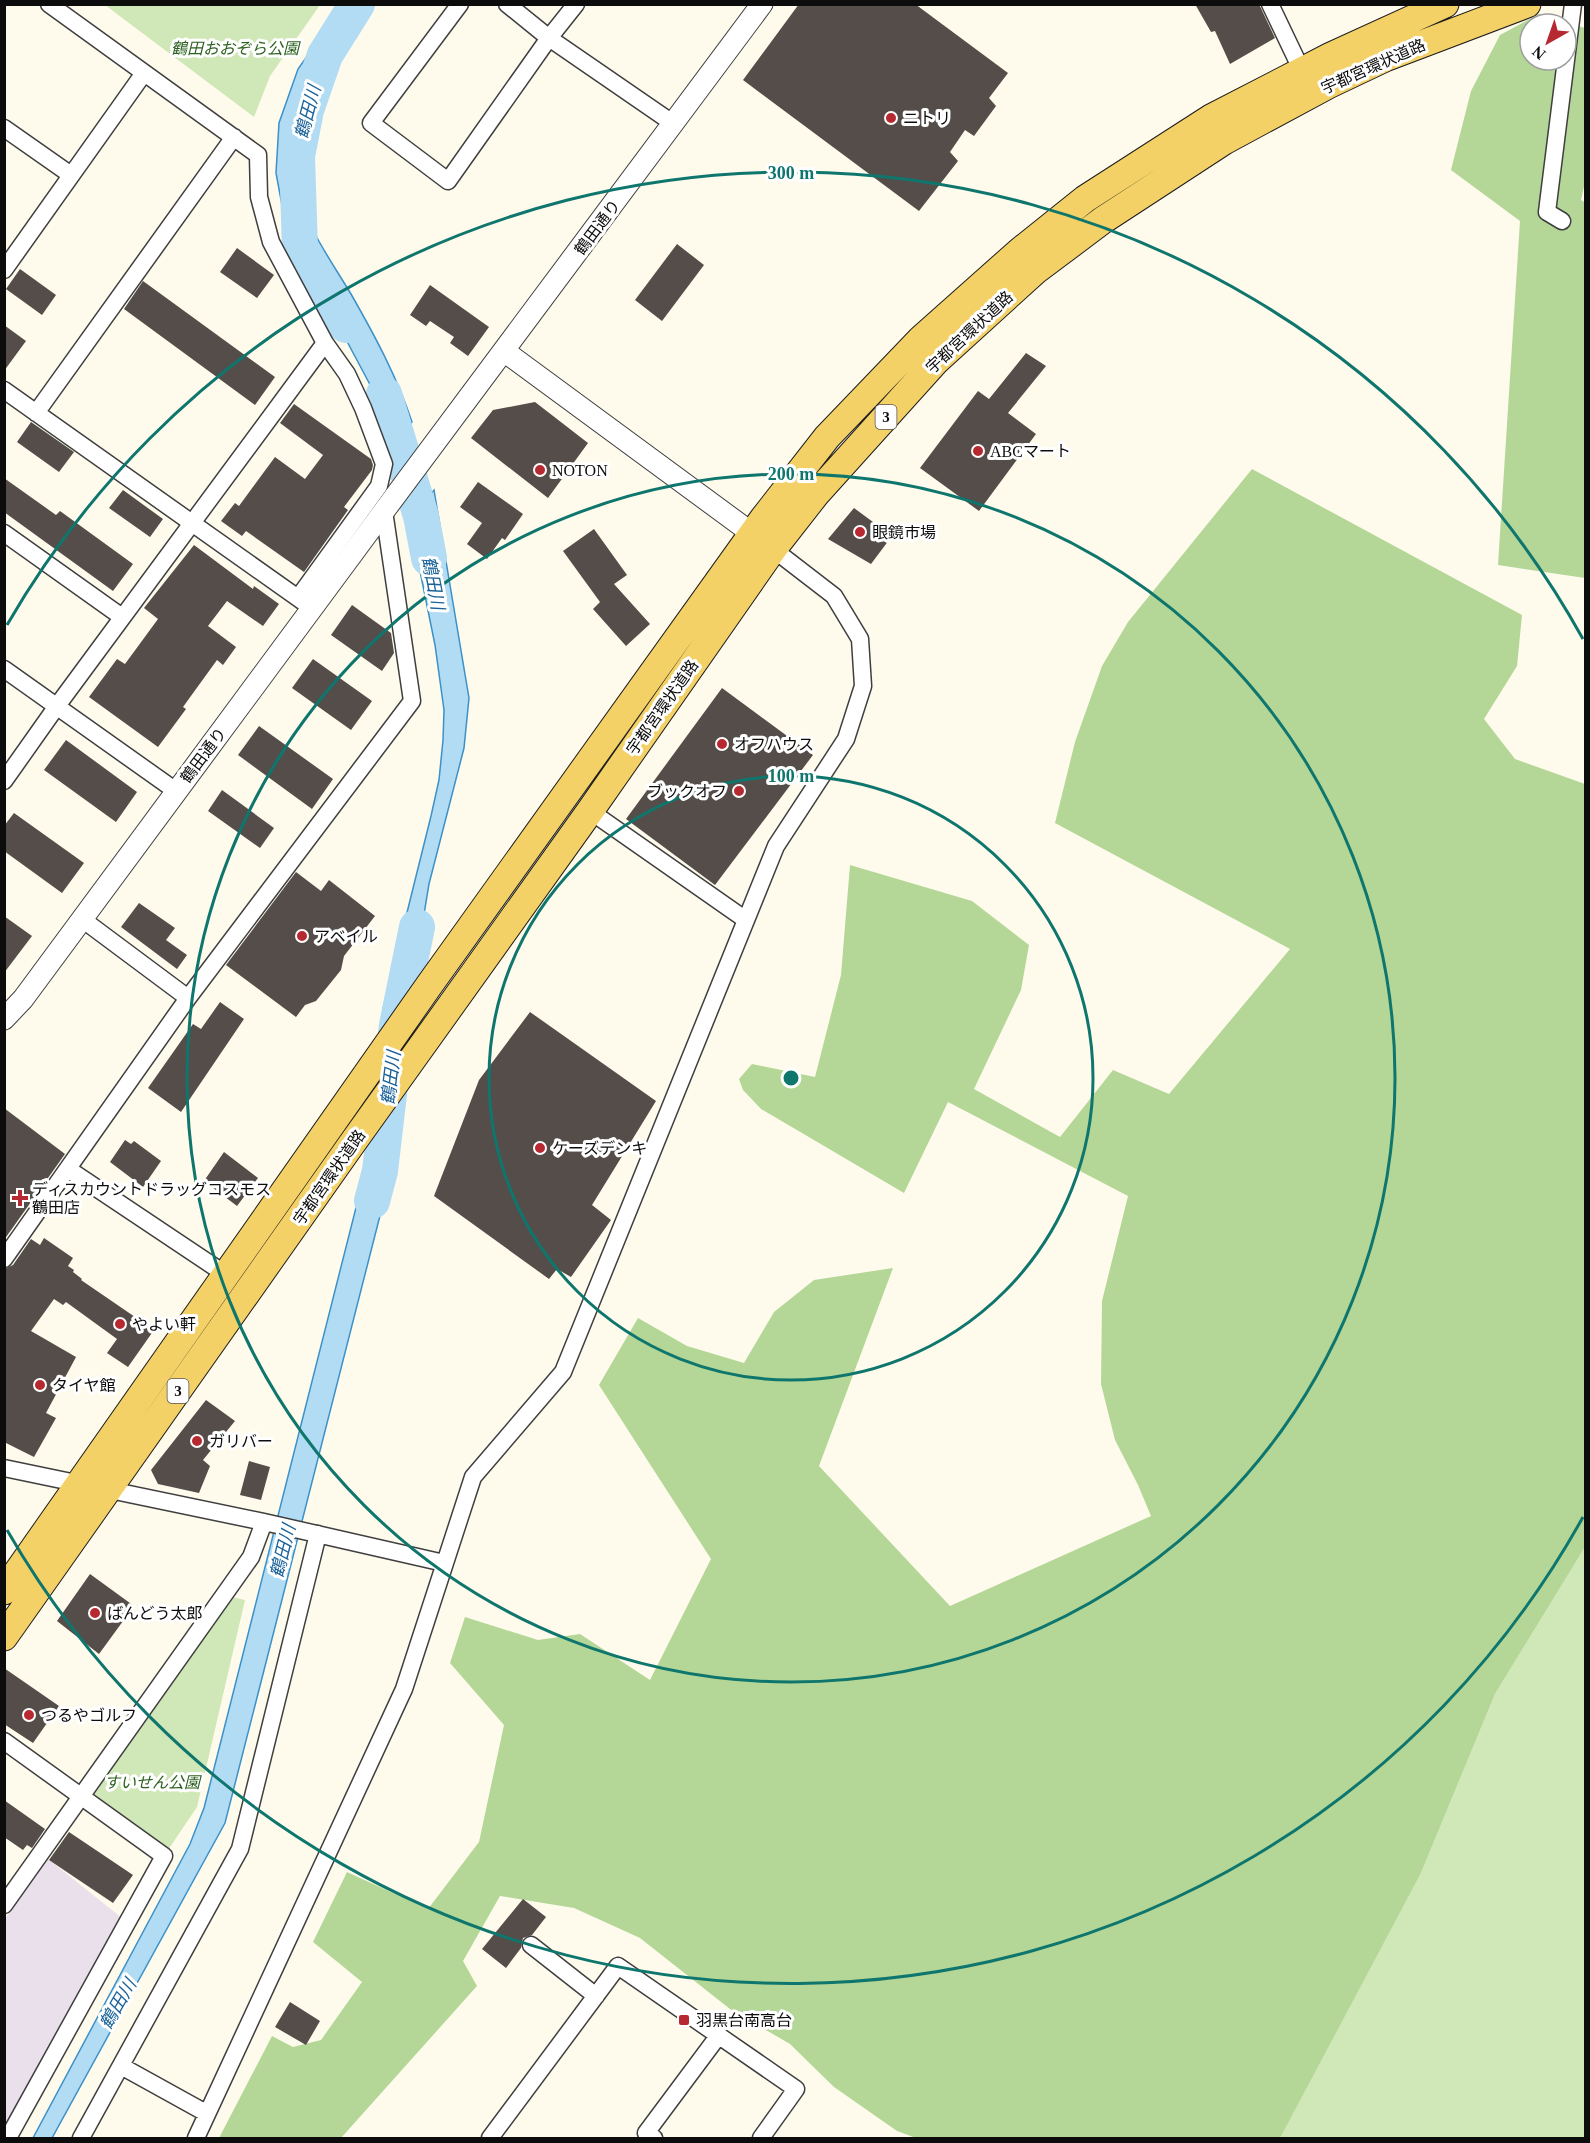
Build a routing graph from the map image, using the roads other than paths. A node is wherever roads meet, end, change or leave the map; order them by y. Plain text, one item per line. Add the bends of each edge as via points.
1 (49, 4) edge
2 (460, 4) edge
3 (507, 4) edge
4 (576, 4) edge
5 (762, 4) edge
6 (1270, 4) edge
7 (1445, 4) edge
8 (1527, 4) edge
9 (1573, 4) edge
10 (549, 38) junction
11 (1302, 71) junction
12 (144, 73) junction
13 (674, 124) junction
14 (4, 128) edge
15 (234, 137) junction
16 (71, 175) junction
17 (1562, 220) dead end
18 (6, 265) edge
19 (325, 342) junction
20 (504, 351) junction
21 (4, 390) edge
22 (36, 413) junction
23 (384, 511) junction
24 (192, 523) junction
25 (4, 532) edge
26 (763, 542) junction
27 (305, 603) junction
28 (122, 617) junction
29 (4, 669) edge
30 (57, 706) junction
31 (4, 782) edge
32 (176, 791) junction
33 (590, 811) junction
34 (82, 919) junction
35 (746, 920) junction
36 (188, 998) junction
37 (4, 1019) edge
38 (68, 1169) junction
39 (4, 1258) edge
40 (225, 1274) junction
41 (4, 1468) edge
42 (80, 1484) junction
43 (109, 1489) junction
44 (264, 1522) junction
45 (318, 1534) junction
46 (444, 1563) junction
47 (4, 1591) edge
48 (4, 1637) edge
49 (4, 1741) edge
50 (82, 1796) junction
51 (4, 1905) edge
52 (531, 1945) dead end
53 (596, 1996) junction
54 (719, 2035) junction
55 (121, 2066) junction
56 (206, 2113) junction
57 (495, 2137) edge
58 (8, 2139) edge
59 (81, 2139) edge
60 (196, 2139) edge
61 (654, 2139) edge
62 (761, 2139) edge

1 - 12 street
2 - 10 street via 371,123 448,181
3 - 10 street
4 - 10 street
5 - 13 street, 鶴田通り
6 - 11 street
7 - 11 main road, 宇都宮環状道路 / 3
8 - 26 main road, 宇都宮環状道路 / 3 via 1385,58 1328,85 1224,141 1102,220 1035,271 936,361 816,494
9 - 17 street via 1547,212
10 - 13 street
11 - 26 main road, 宇都宮環状道路 / 3 via 1211,118 1141,162 1085,199 1020,251 921,339 827,436
12 - 15 street
12 - 16 street
13 - 20 street, 鶴田通り
14 - 16 street
15 - 19 street via 258,155 260,197 271,242
15 - 22 street
16 - 18 street
19 - 24 street
19 - 27 street via 347,374 384,464 379,486
20 - 23 street, 鶴田通り
20 - 26 street
21 - 22 street
22 - 24 street
23 - 27 street, 鶴田通り
23 - 36 street via 412,701
24 - 27 street
24 - 28 street
25 - 28 street
26 - 33 main road, 宇都宮環状道路 / 3
26 - 35 street via 834,596 860,639 863,686 846,739 776,846
26 - 40 main road, 宇都宮環状道路 / 3 via 430,984
27 - 32 street, 鶴田通り
28 - 30 street
29 - 30 street
30 - 31 street
30 - 32 street
32 - 34 street, 鶴田通り
33 - 35 street
33 - 43 main road, 宇都宮環状道路 / 3
34 - 36 street
34 - 37 street, 鶴田通り
35 - 46 street via 562,1372 473,1477
36 - 38 street
38 - 39 street
38 - 40 street
40 - 42 main road, 宇都宮環状道路 / 3
41 - 42 street
42 - 43 street
42 - 47 main road, 宇都宮環状道路 / 3
43 - 44 street
43 - 48 main road, 宇都宮環状道路 / 3
44 - 45 street
44 - 50 street via 251,1557
45 - 46 street
45 - 55 street via 240,1849
46 - 56 street via 404,1689
49 - 50 street
50 - 51 street
50 - 58 street via 164,1856
52 - 53 street
53 - 54 street via 618,1966
53 - 57 street
54 - 61 street via 646,2133
54 - 62 street via 796,2089
55 - 56 street
55 - 59 street
56 - 60 street

